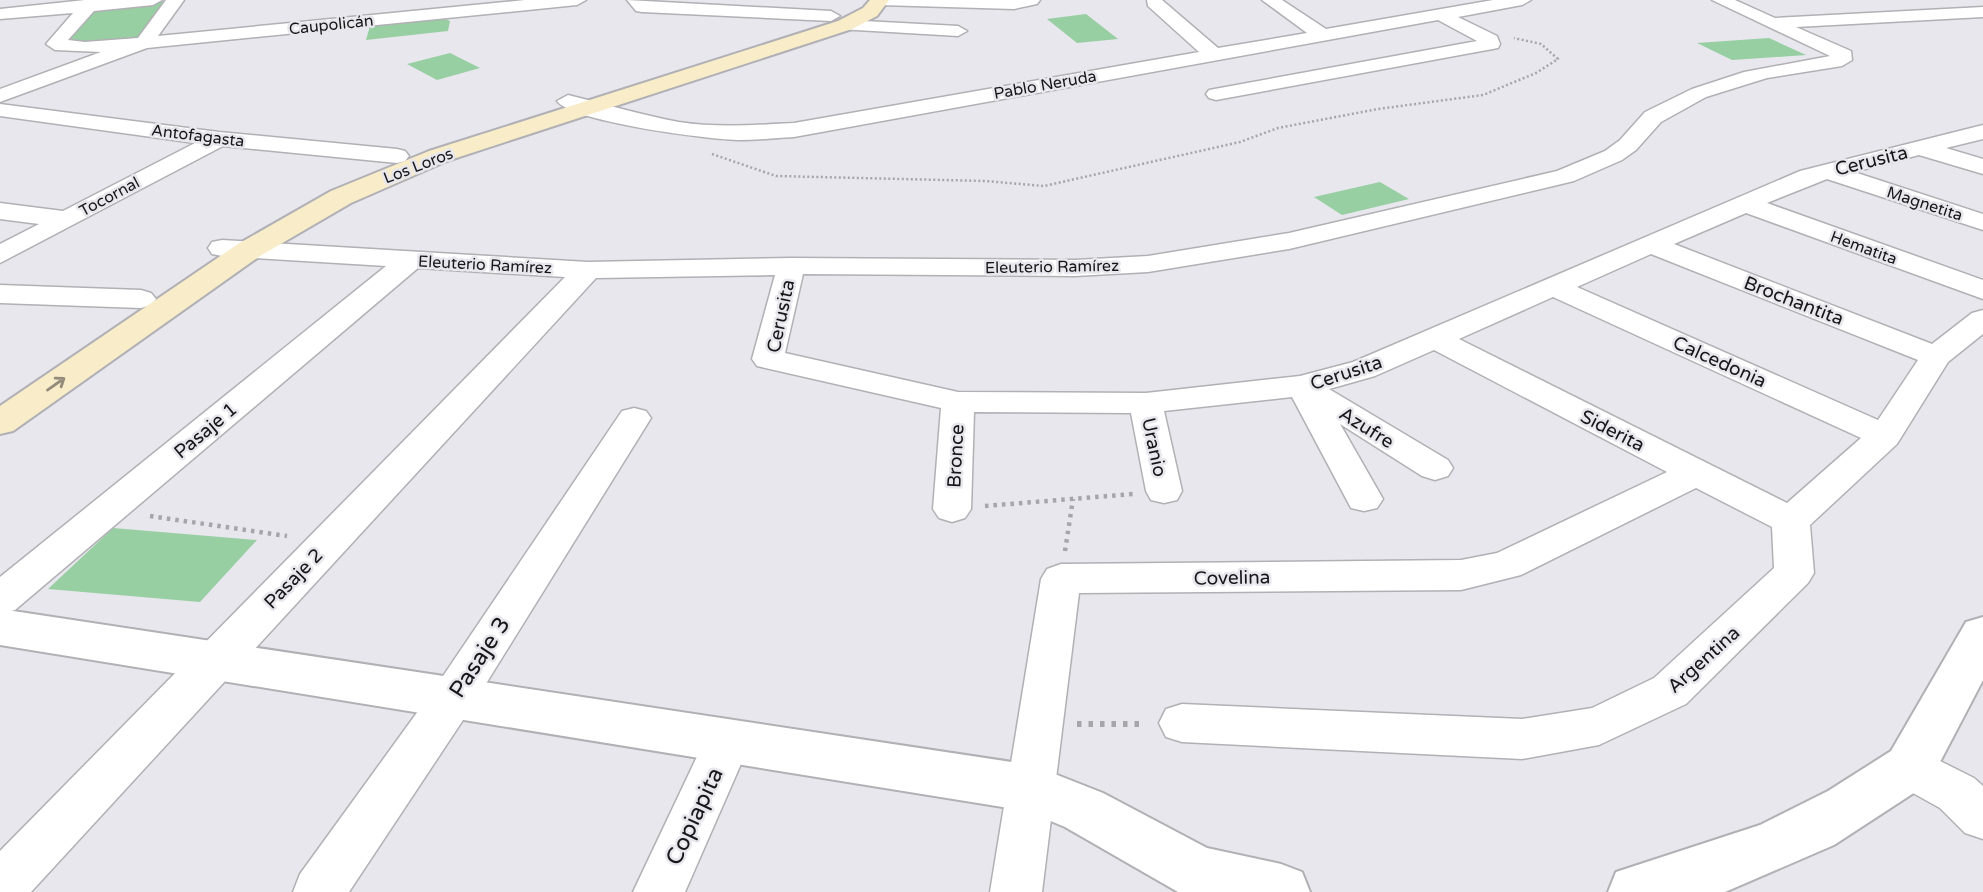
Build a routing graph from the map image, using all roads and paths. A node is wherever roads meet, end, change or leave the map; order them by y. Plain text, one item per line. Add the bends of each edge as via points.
1 (153, 0) edge
2 (175, 0) edge
3 (577, 0) edge
4 (636, 0) edge
5 (854, 0) edge
6 (880, 0) edge
7 (1031, 0) edge
8 (1271, 0) edge
9 (1522, 0) edge
10 (1721, 0) edge
11 (1154, 2) dead end
12 (91, 3) edge
13 (1472, 4) edge
14 (1401, 6) dead end
15 (418, 8) edge
16 (292, 10) dead end
17 (1983, 12) edge
18 (0, 14) edge
19 (1432, 16) junction
20 (838, 20) junction
21 (1772, 23) junction
22 (284, 29) junction
23 (958, 31) dead end
24 (1324, 36) junction
25 (1490, 40) junction
26 (144, 43) junction
27 (1213, 55) junction
28 (1216, 94) dead end
29 (0, 96) edge
30 (576, 104) junction
31 (0, 110) edge
32 (25, 113) junction
33 (0, 123) edge
34 (682, 129) junction
35 (1983, 132) edge
36 (219, 139) junction
37 (1920, 148) junction
38 (397, 156) junction
39 (1983, 167) edge
40 (1827, 171) junction
41 (1745, 204) junction
42 (0, 211) edge
43 (64, 219) junction
44 (1983, 222) edge
45 (1651, 244) junction
46 (235, 249) junction
47 (0, 254) edge
48 (411, 260) junction
49 (791, 267) junction
50 (588, 270) junction
51 (1554, 287) junction
52 (1983, 290) edge
53 (0, 294) edge
54 (141, 299) junction
55 (1983, 319) edge
56 (1434, 338) junction
57 (1937, 356) junction
58 (1302, 386) junction
59 (0, 396) edge
60 (958, 402) junction
61 (1146, 403) junction
62 (634, 418) dead end
63 (0, 423) edge
64 (1885, 436) junction
65 (1434, 468) dead end
66 (1696, 472) junction
67 (1164, 491) joint
68 (1073, 499) junction
69 (1364, 499) dead end
70 (953, 509) joint
71 (107, 510) junction
72 (1791, 521) junction
73 (328, 541) junction
74 (1061, 579) junction
75 (0, 599) edge
76 (0, 627) edge
77 (1983, 635) edge
78 (215, 661) junction
79 (453, 698) junction
80 (1182, 723) joint
81 (1041, 724) junction
82 (728, 741) junction
83 (1910, 767) junction
84 (1032, 788) junction
85 (1983, 817) edge
86 (1737, 878) edge
87 (1211, 883) edge
88 (0, 888) edge
89 (319, 892) edge
90 (659, 892) edge
91 (1016, 892) edge
92 (1281, 892) edge
93 (1637, 892) edge

1 - 12 street
2 - 26 street
3 - 15 street, Caupolicán
4 - 20 street via 642,7
5 - 20 main road, Los Loros
6 - 7 street via 1014,4
6 - 20 main road, Los Loros via 870,12
8 - 24 street
9 - 13 street, Pablo Neruda
10 - 21 street
11 - 27 street
12 - 18 street
12 - 26 street, Caupolicán via 55,44 85,48
13 - 19 street, Pablo Neruda
14 - 19 street
15 - 22 street, Caupolicán
16 - 22 street
17 - 21 street
19 - 24 street, Pablo Neruda
19 - 25 street
20 - 23 street
20 - 30 main road, Los Loros
21 - 49 street, Eleuterio Ramírez via 1844,55 1842,60 1758,71 1686,98 1649,120 1627,146 1565,176 1289,241 1148,264
22 - 26 street, Caupolicán
24 - 27 street, Pablo Neruda
25 - 28 street via 1491,44
25 - 34 path via 1516,38 1541,44 1558,59 1483,95 1278,128 1240,142 1044,186 776,176 717,158
26 - 29 street
27 - 34 street, Pablo Neruda via 793,130
30 - 34 street, Pablo Neruda
30 - 38 main road, Los Loros
30 - 46 main road, Los Loros via 395,173
31 - 32 street, Antofagasta
32 - 33 street
32 - 36 street, Antofagasta
35 - 37 street, Cerusita
36 - 38 street, Antofagasta
36 - 43 street, Tocornal
37 - 39 street
37 - 40 street, Cerusita
38 - 46 main road, Los Loros
40 - 41 street, Cerusita
40 - 44 street, Magnetita
41 - 45 street, Cerusita
41 - 52 street, Hematita
42 - 43 street
43 - 47 street, Tocornal
45 - 51 street, Cerusita
45 - 57 street, Brochantita
46 - 48 street, Eleuterio Ramírez
46 - 54 main road, Los Loros
63 -> 46 main road, Los Loros
48 - 50 street, Eleuterio Ramírez
48 - 71 street, Pasaje 1
49 - 50 street, Eleuterio Ramírez
49 - 60 street, Cerusita via 768,359
50 - 73 street, Pasaje 2
51 - 56 street, Cerusita
51 - 64 street, Calcedonia
53 - 54 street
54 - 59 main road, Los Loros
55 - 57 street
56 - 58 street, Cerusita via 1364,369
56 - 66 street, Siderita
57 - 64 street
58 - 61 street, Cerusita
58 - 65 street, Azufre
58 - 69 street, Azufre
60 - 61 street, Cerusita
60 - 70 street, Bronce
61 - 67 street, Uranio
62 - 79 street, Pasaje 3
64 - 72 street
66 - 72 street, Siderita
66 - 74 street, Covelina via 1507,565 1461,575
67 - 68 path
68 - 70 path
68 - 74 path
71 - 73 path
71 - 75 street, Pasaje 1
72 - 80 street, Argentina via 1794,573 1670,691 1599,726 1522,739
73 - 78 street, Pasaje 2
74 - 81 street
76 - 78 street
77 - 83 street
78 - 79 street
78 - 88 street, Pasaje 2
79 - 82 street
79 - 89 street, Pasaje 3
80 - 81 path
81 - 84 street
82 - 84 street
82 - 90 street, Copiapita
83 - 85 street via 1957,793
83 - 86 street via 1862,802
84 - 87 street via 1084,810
84 - 91 street
86 - 93 street
87 - 92 street

